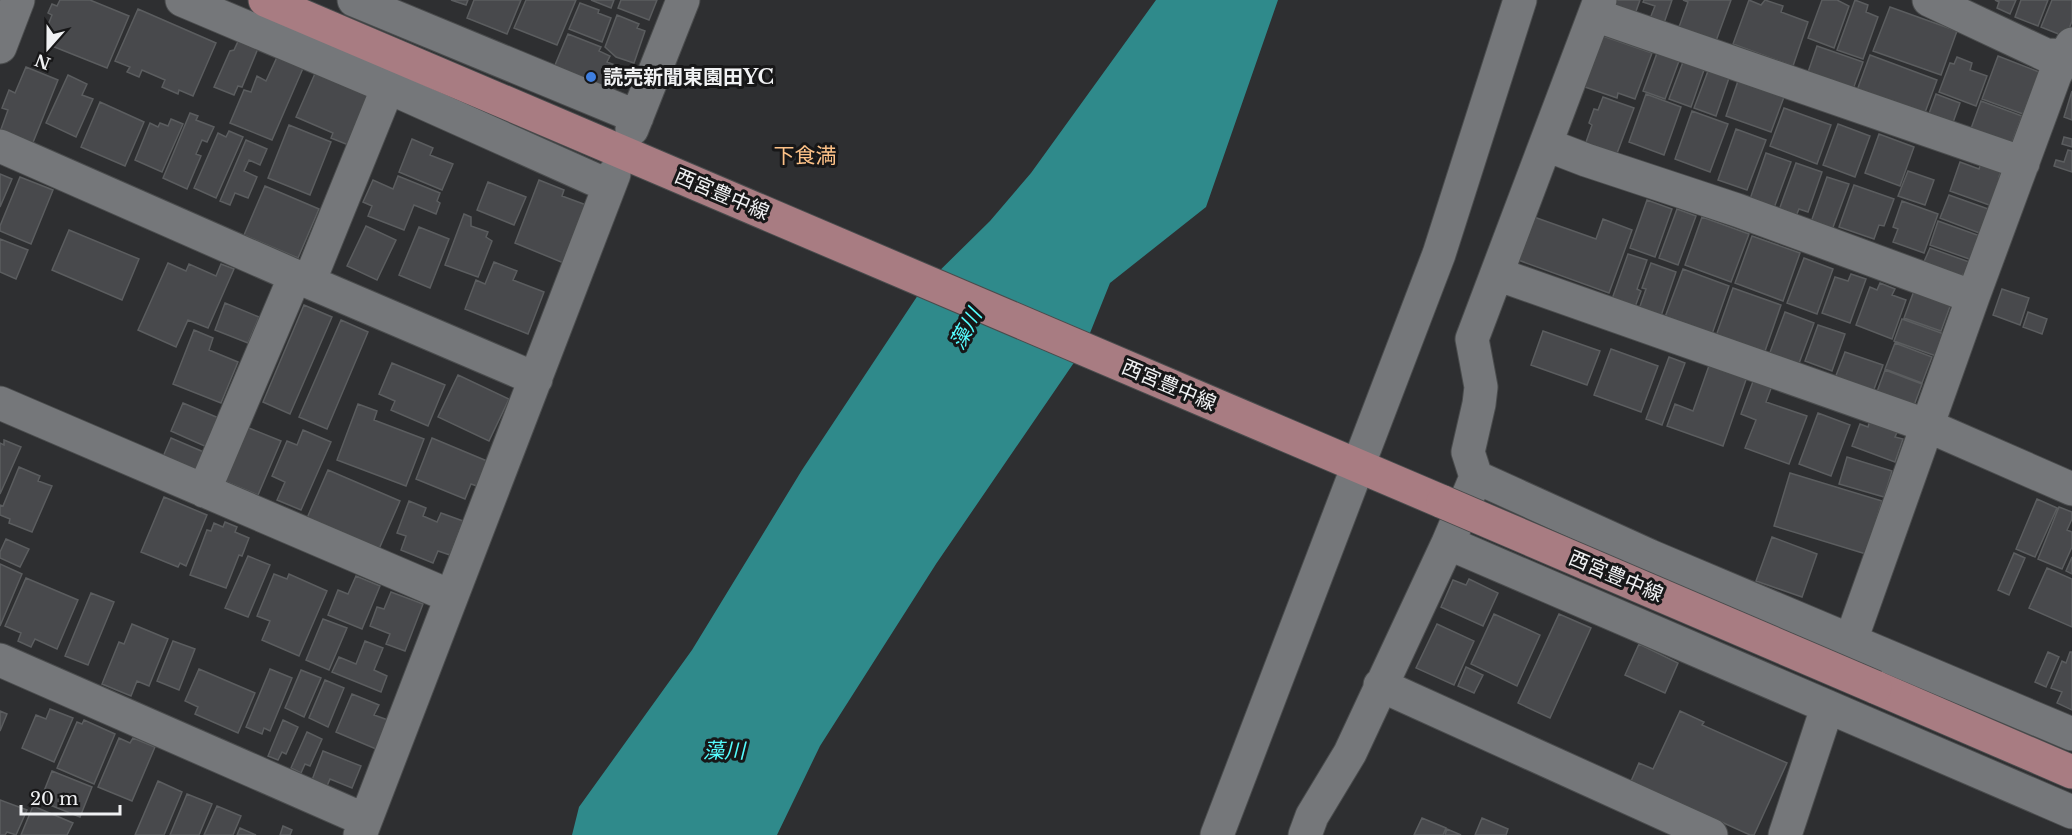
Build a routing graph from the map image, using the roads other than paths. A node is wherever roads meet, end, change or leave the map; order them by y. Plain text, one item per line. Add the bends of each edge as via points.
1 (18, 0) edge
2 (182, 0) edge
3 (265, 0) edge
4 (354, 0) edge
5 (683, 0) edge
6 (1520, 0) edge
7 (1929, 0) edge
8 (1598, 8) edge
9 (0, 47) edge
10 (2070, 52) edge
11 (388, 87) junction
12 (1547, 145) junction
13 (0, 146) edge
14 (2023, 163) junction
15 (1497, 274) junction
16 (302, 279) junction
17 (1973, 297) junction
18 (536, 379) junction
19 (0, 403) edge
20 (1928, 426) junction
21 (1360, 465) junction
22 (1476, 477) junction
23 (2072, 489) edge
24 (204, 491) junction
25 (1448, 543) junction
26 (450, 596) junction
27 (1851, 640) junction
28 (0, 660) edge
29 (1380, 685) junction
30 (1827, 708) junction
31 (2072, 734) edge
32 (2072, 772) edge
33 (2072, 812) edge
34 (362, 828) edge
35 (1217, 835) edge
36 (1305, 835) edge
37 (1711, 835) edge
38 (1785, 835) edge

1 - 9 street
2 - 11 street
3 - 21 main road, 西宮豊中線
4 - 5 street via 634,123
6 - 21 street via 1439,254
7 - 10 street via 2046,55
8 - 12 street
8 - 14 street
10 - 14 street via 2055,75
11 - 16 street
11 - 18 street via 612,180
12 - 15 street
12 - 17 street
13 - 16 street
14 - 17 street
15 - 20 street
15 - 22 street via 1472,339 1481,387 1468,452
16 - 18 street
16 - 24 street
17 - 20 street
18 - 26 street
19 - 24 street
20 - 23 street
20 - 27 street
21 - 32 main road, 西宮豊中線, bridge
21 - 35 street
22 - 25 street
22 - 27 street via 1650,556
24 - 26 street
25 - 29 street
25 - 30 street
26 - 34 street
27 - 31 street
28 - 34 street
29 - 36 street via 1350,753 1312,816
29 - 37 street
30 - 33 street
30 - 38 street

